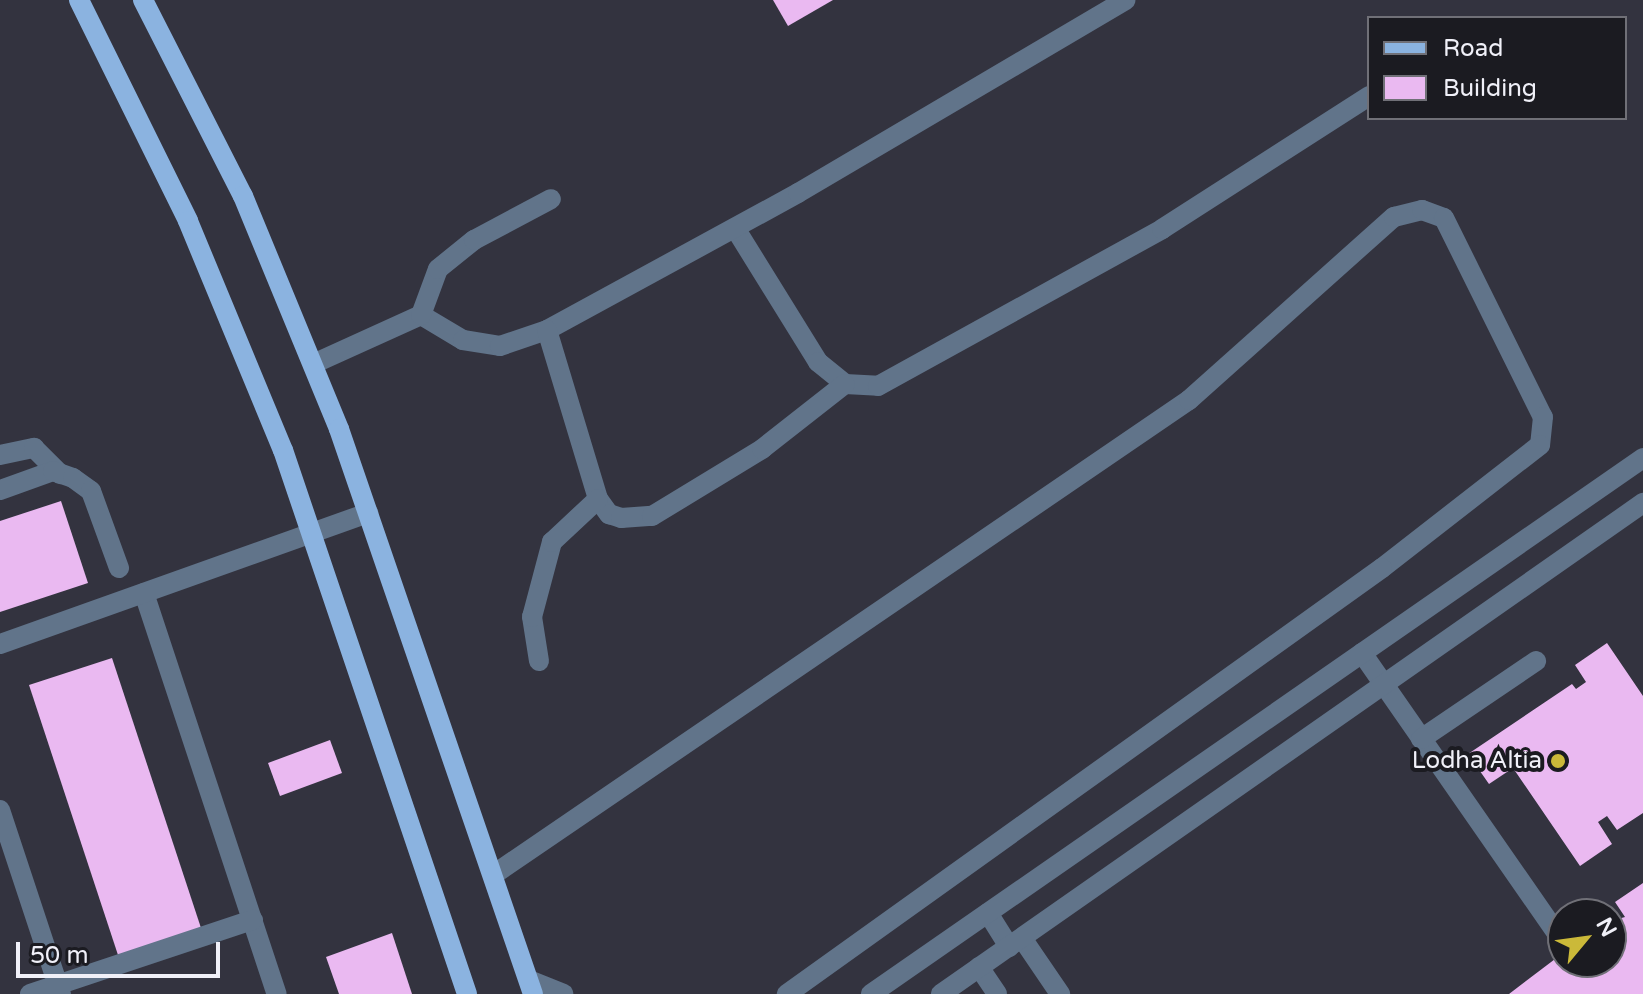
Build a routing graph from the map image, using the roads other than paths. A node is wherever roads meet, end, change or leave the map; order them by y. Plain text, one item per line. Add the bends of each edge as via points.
1 (79, 0) edge
2 (143, 0) edge
3 (1125, 0) edge
4 (1367, 97) edge
5 (551, 199) dead end
6 (735, 228) junction
7 (421, 315) junction
8 (547, 330) junction
9 (313, 364) junction
10 (845, 384) junction
11 (0, 455) edge
12 (1643, 458) edge
13 (60, 474) junction
14 (0, 490) edge
15 (598, 499) junction
16 (1643, 503) edge
17 (368, 513) junction
18 (311, 534) junction
19 (119, 568) dead end
20 (144, 593) junction
21 (0, 644) edge
22 (1362, 653) junction
23 (539, 661) dead end
24 (1536, 661) dead end
25 (1384, 684) junction
26 (1421, 739) junction
27 (0, 810) edge
28 (493, 875) junction
29 (988, 913) junction
30 (253, 920) junction
31 (1547, 920) edge
32 (1015, 943) junction
33 (979, 967) junction
34 (531, 987) edge
35 (59, 989) edge
36 (30, 994) edge
37 (277, 994) edge
38 (467, 994) edge
39 (563, 994) edge
40 (787, 994) edge
41 (871, 994) edge
42 (941, 994) edge
43 (997, 994) edge
44 (1060, 994) edge

1 - 18 main road via 188,221
2 - 9 main road via 243,196
3 - 6 street
4 - 10 street via 1032,305 878,386
5 - 7 street via 474,240 438,269
6 - 8 street
6 - 10 street via 803,343
7 - 8 street via 463,340 500,346
7 - 9 street
8 - 15 street
9 - 17 main road
10 - 15 street via 762,449 652,516 621,518 609,514
11 - 13 street via 34,448
12 - 22 street
13 - 14 street via 53,471
13 - 19 street via 91,491
15 - 23 street via 552,542 532,617
16 - 25 street
17 - 18 street
17 - 28 main road
18 - 20 street
18 - 38 main road
20 - 21 street
20 - 30 street
22 - 25 street
22 - 29 street
24 - 26 street
25 - 26 street
25 - 32 street
26 - 31 street
27 - 35 street
28 - 34 main road
28 - 40 street via 1189,400 1394,217 1422,210 1444,218 1543,417 1540,445 1382,568
29 - 32 street
29 - 41 street
30 - 35 street
30 - 37 street
32 - 33 street
32 - 44 street
33 - 42 street
33 - 43 street
34 - 39 street
35 - 36 street

